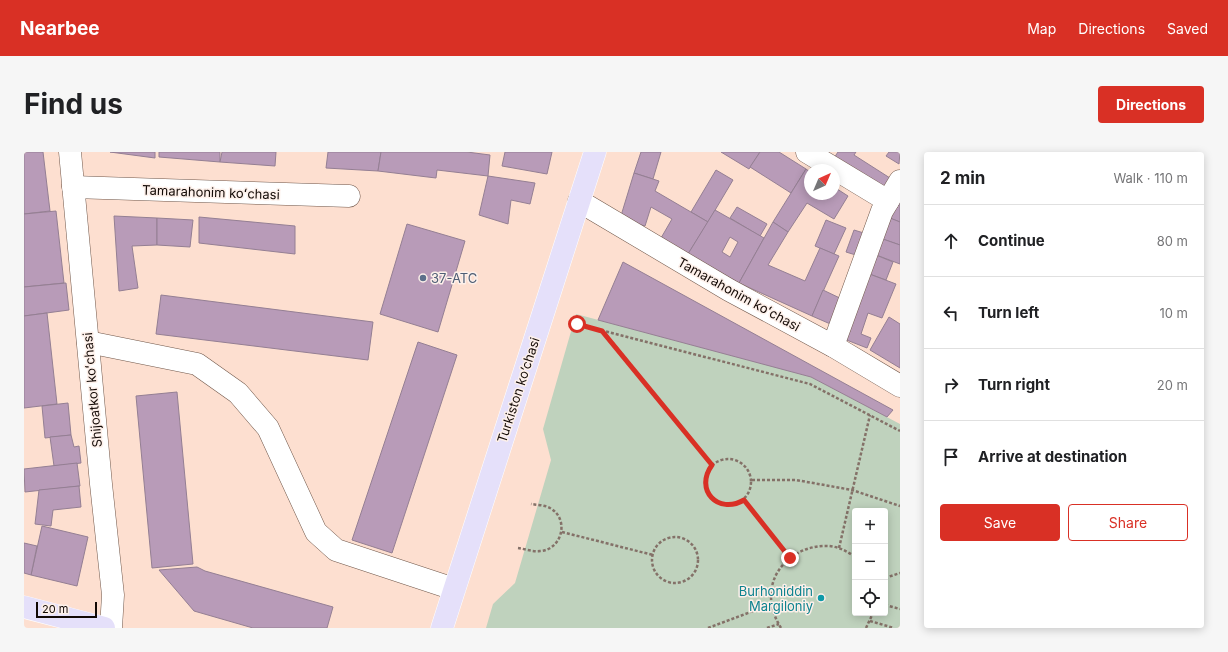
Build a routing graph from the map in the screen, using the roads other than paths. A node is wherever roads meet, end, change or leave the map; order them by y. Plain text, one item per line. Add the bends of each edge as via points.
1 (70, 152) edge
2 (595, 152) edge
3 (807, 152) edge
4 (900, 181) edge
5 (73, 187) junction
6 (349, 196) dead end
7 (580, 200) junction
8 (888, 202) junction
9 (88, 342) junction
10 (833, 346) junction
11 (900, 386) edge
12 (454, 589) junction
13 (24, 607) edge
14 (104, 628) edge
15 (111, 628) edge
16 (442, 628) edge

1 - 5 street, Shijoatkor koʻchasi
2 - 7 main road, Turkiston ko’chasi
3 - 8 street
4 - 8 street
5 - 6 street, Tamarahonim koʻchasi
5 - 9 street, Shijoatkor koʻchasi
7 - 10 street, Tamarahonim koʻchasi via 729,290
7 - 12 main road, Turkiston ko’chasi
8 - 10 street via 882,211
9 - 12 street via 197,364 238,393 268,428 316,532 336,550
9 - 15 street, Shijoatkor koʻchasi via 113,595
10 - 11 street, Tamarahonim koʻchasi
12 - 16 main road, Turkiston ko’chasi
13 - 14 main road

